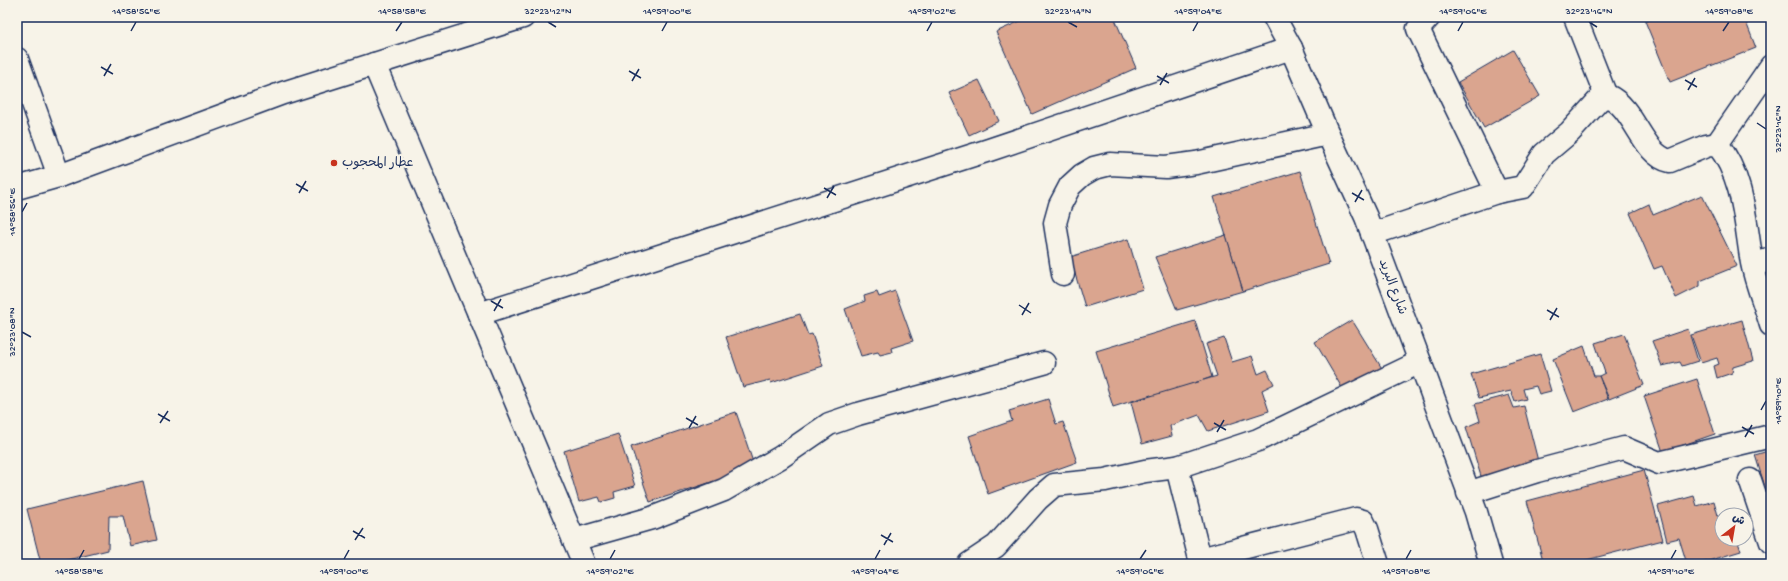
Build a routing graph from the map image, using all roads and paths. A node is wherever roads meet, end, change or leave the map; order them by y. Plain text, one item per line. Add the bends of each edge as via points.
1 (523, 17) edge
2 (1274, 17) edge
3 (1429, 17) edge
4 (1575, 17) edge
5 (1291, 48) junction
6 (17, 59) edge
7 (374, 64) junction
8 (1770, 70) edge
9 (1606, 96) junction
10 (1328, 134) junction
11 (1717, 144) junction
12 (59, 176) junction
13 (17, 188) edge
14 (1496, 192) junction
15 (1372, 234) junction
16 (1762, 262) edge
17 (1063, 274) dead end
18 (479, 314) junction
19 (1771, 325) edge
20 (1420, 362) junction
21 (1044, 363) dead end
22 (1771, 436) edge
23 (1176, 467) junction
24 (1750, 480) dead end
25 (1468, 493) junction
26 (574, 540) junction
27 (1771, 542) edge
28 (1202, 561) edge
29 (584, 564) edge
30 (968, 564) edge
31 (1378, 564) edge
32 (1491, 564) edge

1 - 7 street
2 - 5 street, شارع البريد
3 - 14 street via 1418,29
4 - 9 street
5 - 10 street, شارع البريد
5 - 18 street via 989,150
6 - 12 street
7 - 12 street via 283,93
7 - 18 street
8 - 11 street
9 - 11 street via 1617,102 1656,154 1664,160 1670,161
9 - 14 street via 1544,154 1523,187
10 - 15 street, شارع البريد
10 - 17 street via 1196,163 1166,167 1110,164 1094,168 1070,186 1060,204 1055,223
11 - 16 street via 1727,159 1743,198
12 - 13 street
14 - 15 street
15 - 20 street, شارع البريد
16 - 19 street
18 - 26 street
20 - 23 street via 1258,440
20 - 25 street, شارع البريد
21 - 26 street via 829,424 781,457 724,490 652,518
22 - 25 street via 1659,463 1624,448
23 - 28 street
23 - 30 street via 1105,480 1054,485 996,546
24 - 27 street
25 - 32 street, شارع البريد
26 - 29 street
28 - 31 street via 1356,519 1362,521 1367,529

